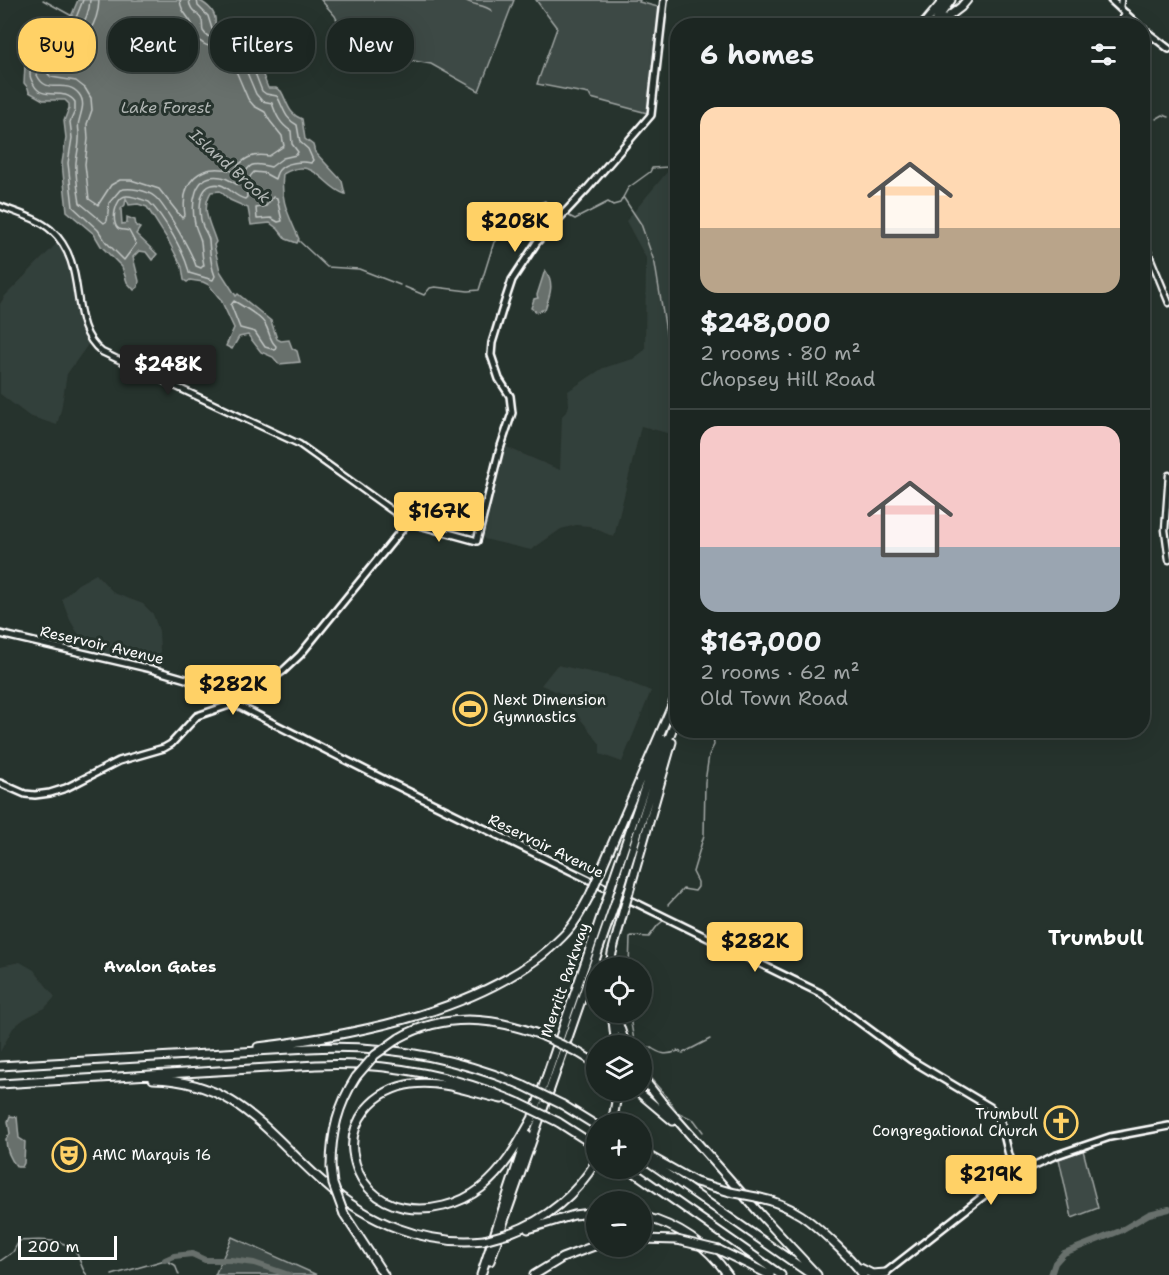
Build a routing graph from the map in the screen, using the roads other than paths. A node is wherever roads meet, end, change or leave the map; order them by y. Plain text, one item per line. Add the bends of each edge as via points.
1 (664, 0) edge
2 (938, 0) edge
3 (944, 0) edge
4 (951, 0) edge
5 (967, 0) edge
6 (1111, 0) edge
7 (1121, 0) edge
8 (1120, 8) junction
9 (1126, 13) junction
10 (927, 18) edge
11 (929, 18) edge
12 (938, 18) edge
13 (947, 18) edge
14 (1123, 18) edge
15 (1131, 18) edge
16 (1150, 34) edge
17 (1169, 49) edge
18 (0, 206) edge
19 (1150, 257) edge
20 (1169, 303) edge
21 (1169, 475) edge
22 (408, 522) junction
23 (1169, 560) edge
24 (0, 634) edge
25 (235, 703) junction
26 (670, 711) edge
27 (670, 715) edge
28 (670, 735) edge
29 (674, 738) edge
30 (0, 783) edge
31 (611, 957) edge
32 (194, 1055) junction
33 (586, 1057) edge
34 (3, 1066) edge
35 (106, 1078) junction
36 (0, 1084) edge
37 (652, 1091) edge
38 (649, 1101) edge
39 (519, 1103) junction
40 (532, 1119) junction
41 (586, 1120) edge
42 (1169, 1126) edge
43 (586, 1140) edge
44 (652, 1158) edge
45 (711, 1159) junction
46 (652, 1164) edge
47 (1016, 1174) junction
48 (586, 1176) edge
49 (644, 1179) edge
50 (586, 1213) edge
51 (652, 1219) edge
52 (509, 1234) junction
53 (652, 1239) edge
54 (586, 1249) edge
55 (854, 1263) junction
56 (885, 1274) edge
57 (384, 1275) edge
58 (481, 1275) edge
59 (486, 1275) edge
60 (534, 1275) edge
61 (728, 1275) edge
62 (770, 1275) edge
63 (782, 1275) edge
64 (812, 1275) edge
65 (817, 1275) edge
66 (863, 1275) edge

1 - 22 main road via 651,115 537,242 512,280 491,356 510,396 512,413 477,542
2 - 10 highway
3 - 11 highway
4 - 12 highway
5 - 13 highway
6 - 8 main road
7 - 8 street
8 - 9 main road
9 - 14 street
9 - 15 main road
16 - 17 main road
18 - 22 street via 38,221 65,248 74,266 83,329 102,352 299,444
19 - 20 street
21 - 23 street via 1165,530
22 - 25 main road via 289,667
24 - 25 main road, Reservoir Avenue via 167,672
25 - 30 main road via 197,716 164,748 119,761 58,791 30,794
25 - 47 main road, Reservoir Avenue via 820,993 911,1059 990,1107 1003,1127
26 - 32 highway, bridge via 591,893 573,923 551,948 510,976 406,1019 345,1034
27 - 40 highway, Merritt Parkway, bridge
28 - 59 highway, Merritt Parkway, bridge
29 - 31 highway, bridge
32 - 34 highway
32 - 41 highway, bridge via 315,1047 418,1054 524,1086
33 - 57 highway, bridge via 543,1035 501,1022 466,1019 430,1025 399,1038 375,1055 344,1098 335,1123 331,1167 344,1214
35 - 36 highway
35 - 39 highway via 365,1065 438,1076
35 - 52 highway, bridge via 174,1080 216,1092 253,1115 347,1202 405,1230 456,1241
37 - 45 highway
38 - 45 highway
39 - 40 highway via 433,1084 400,1086 386,1093 359,1118 354,1132 354,1161 372,1192 389,1204 411,1209 448,1205 472,1194 497,1173
39 - 43 highway, bridge
40 - 58 highway, Merritt Parkway
42 - 47 main road via 1108,1138
44 - 55 highway, bridge via 696,1182 779,1203 801,1213
45 - 65 highway
46 - 64 highway
47 - 56 main road
48 - 52 highway via 558,1207
49 - 63 highway
50 - 52 highway
51 - 61 highway via 690,1237
53 - 62 highway, bridge via 677,1240 719,1250
54 - 60 highway
55 - 56 highway via 869,1274
55 - 66 highway

